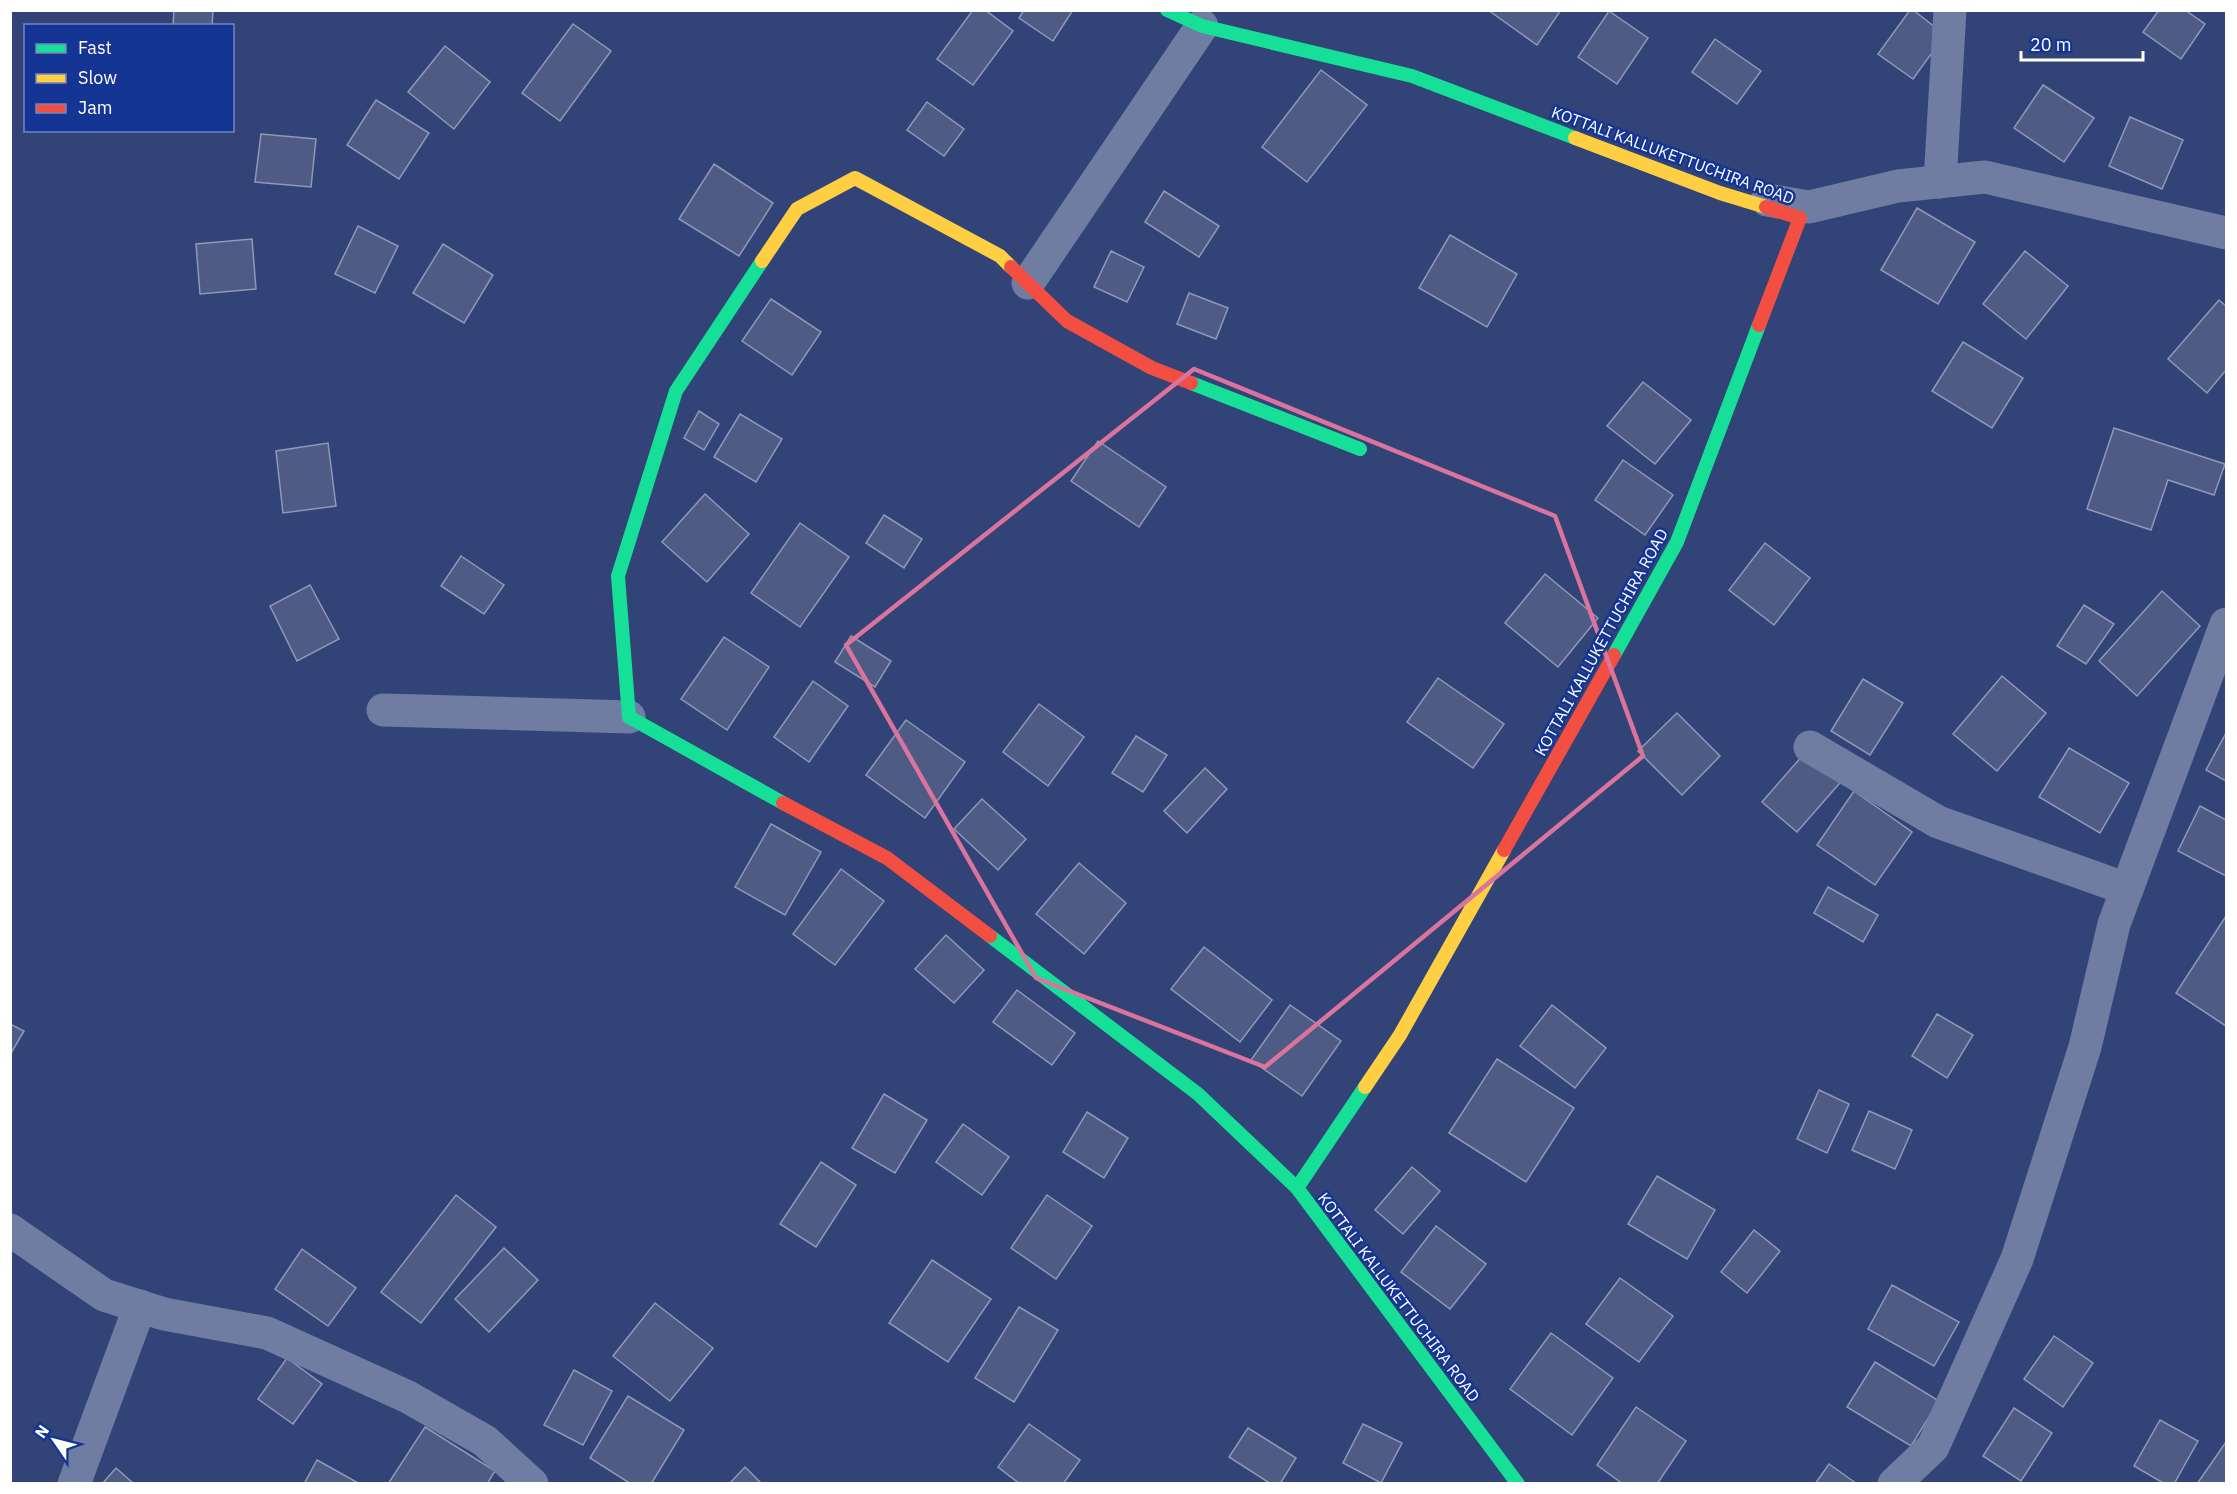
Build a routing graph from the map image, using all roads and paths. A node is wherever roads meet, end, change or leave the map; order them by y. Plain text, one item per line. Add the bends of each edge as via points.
1 (1167, 10) edge
2 (1950, 10) edge
3 (1202, 26) junction
4 (1940, 182) junction
5 (1720, 193) junction
6 (2226, 233) edge
7 (1028, 283) junction
8 (1360, 449) dead end
9 (2226, 624) edge
10 (383, 710) dead end
11 (629, 717) junction
12 (1810, 747) dead end
13 (2127, 889) junction
14 (1297, 1188) junction
15 (10, 1230) edge
16 (140, 1306) junction
17 (74, 1484) edge
18 (531, 1484) edge
19 (1518, 1484) edge
20 (1894, 1484) edge

1 - 3 street, KOTTALI KALLUKETTUCHIRA ROAD
2 - 4 street
3 - 5 street, KOTTALI KALLUKETTUCHIRA ROAD via 1412,76
3 - 7 street
4 - 5 street via 1898,186 1809,207
4 - 6 street via 1985,177
5 - 14 street, KOTTALI KALLUKETTUCHIRA ROAD via 1800,218 1677,542 1400,1035
7 - 8 street via 1067,321 1152,368
7 - 11 street via 1000,256 855,178 797,209 676,391 618,576
9 - 13 street
10 - 11 street
11 - 14 street via 887,858 1198,1094
12 - 13 street via 1938,822
13 - 20 street via 2114,924 2085,1047 2017,1259 1933,1447
14 - 19 street, KOTTALI KALLUKETTUCHIRA ROAD
15 - 16 street via 104,1295
16 - 17 street
16 - 18 street via 267,1333 408,1397 485,1441

